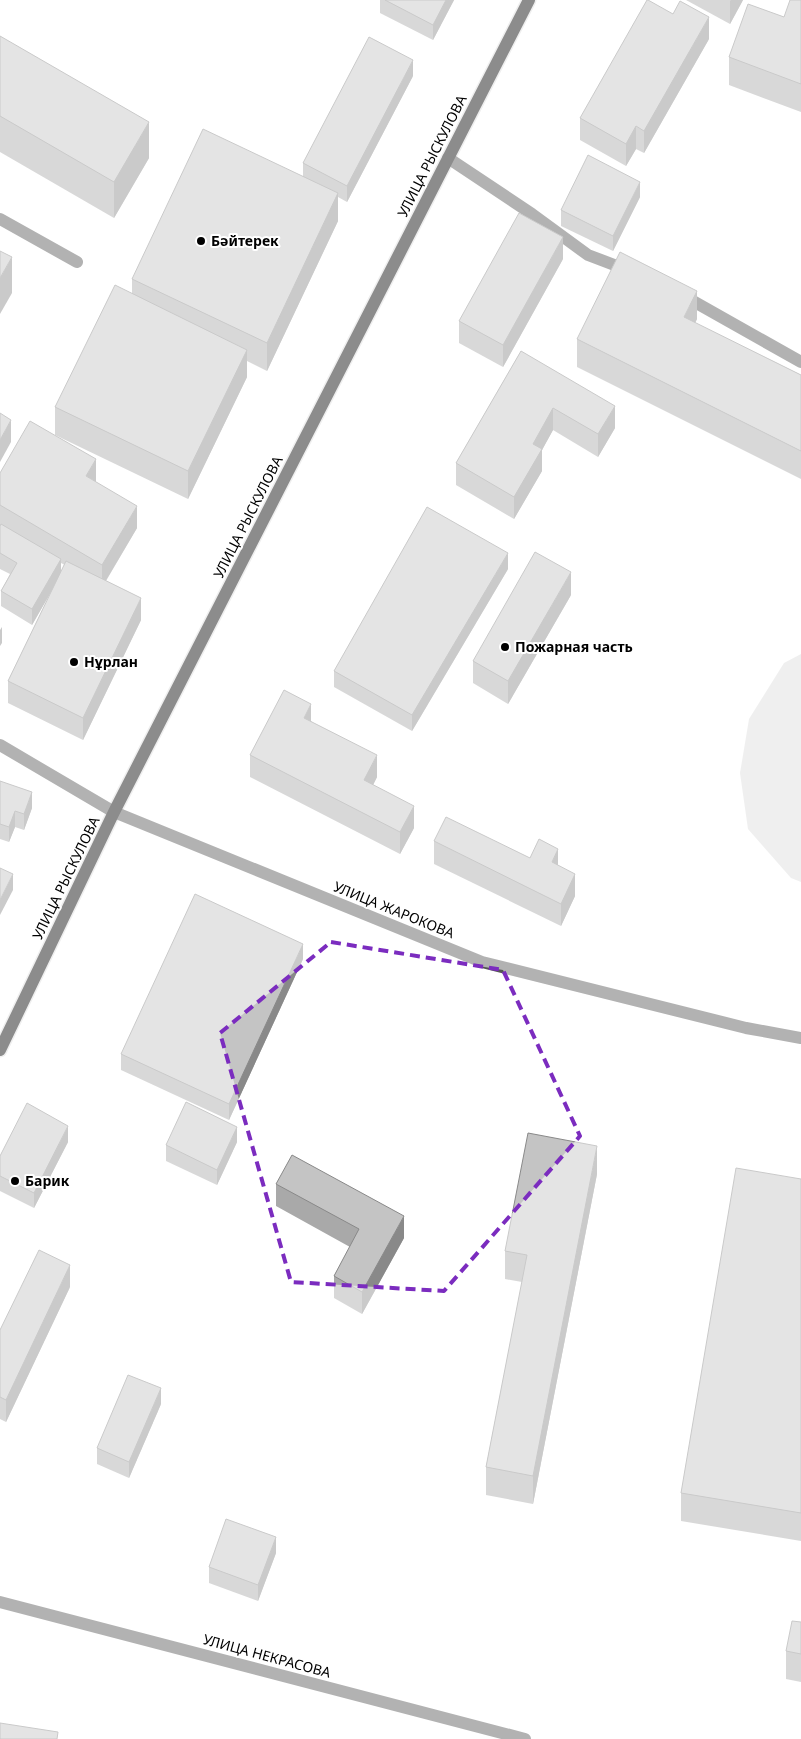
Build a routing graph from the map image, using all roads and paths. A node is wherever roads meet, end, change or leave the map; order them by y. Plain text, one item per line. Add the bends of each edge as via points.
1 (529, 0) edge
2 (448, 158) junction
3 (0, 219) edge
4 (77, 262) dead end
5 (641, 276) edge
6 (676, 292) edge
7 (801, 362) edge
8 (0, 745) edge
9 (114, 812) junction
10 (801, 1038) edge
11 (0, 1050) edge
12 (0, 1602) edge
13 (526, 1739) edge

1 - 2 main road, УЛИЦА РЫСКУЛОВА
2 - 5 street via 588,255
2 - 9 main road, УЛИЦА РЫСКУЛОВА
3 - 4 street
6 - 7 street
8 - 9 street, УЛИЦА ЖАРОКОВА
9 - 10 street, УЛИЦА ЖАРОКОВА via 482,962 746,1028
9 - 11 main road, УЛИЦА РЫСКУЛОВА
12 - 13 street, УЛИЦА НЕКРАСОВА

